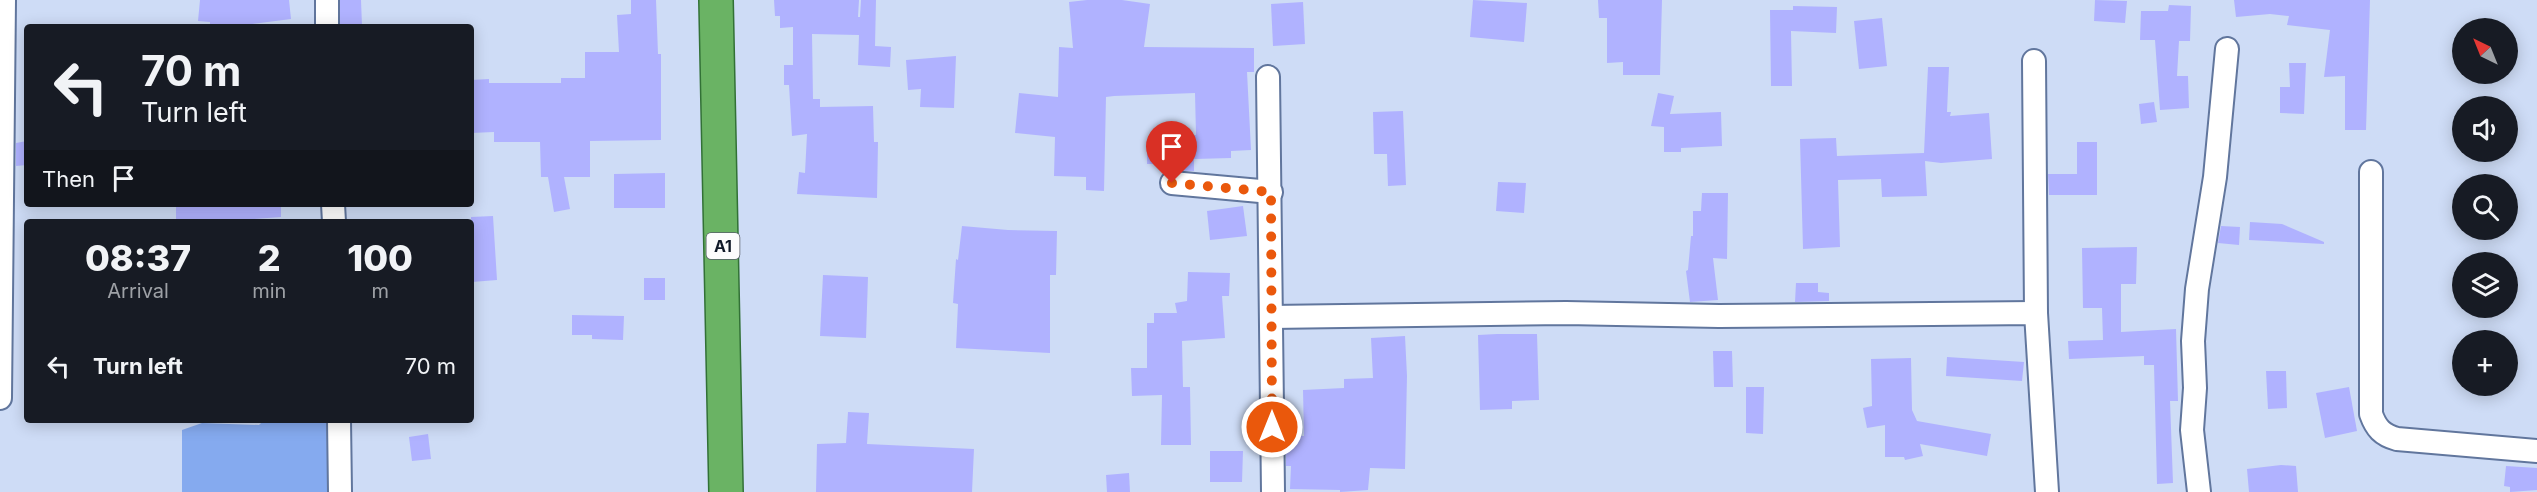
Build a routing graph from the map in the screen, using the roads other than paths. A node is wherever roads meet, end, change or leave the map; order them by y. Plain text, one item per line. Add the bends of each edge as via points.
1 (4, 0) edge
2 (327, 0) edge
3 (716, 0) edge
4 (327, 24) edge
5 (2227, 49) dead end
6 (2034, 61) dead end
7 (1268, 77) dead end
8 (2371, 172) dead end
9 (1172, 183) dead end
10 (1271, 192) junction
11 (2036, 313) junction
12 (1271, 317) junction
13 (0, 398) edge
14 (339, 423) edge
15 (2537, 451) edge
16 (340, 492) edge
17 (726, 492) edge
18 (1273, 492) edge
19 (2047, 492) edge
20 (2199, 492) edge

1 - 13 street
2 - 4 street
3 - 17 highway, A1
5 - 20 street via 2193,341 2192,430
6 - 11 street
7 - 10 street
8 - 15 street via 2371,414 2376,427 2397,439
9 - 10 street
10 - 12 street
11 - 12 street
11 - 19 street
12 - 18 street
14 - 16 street

